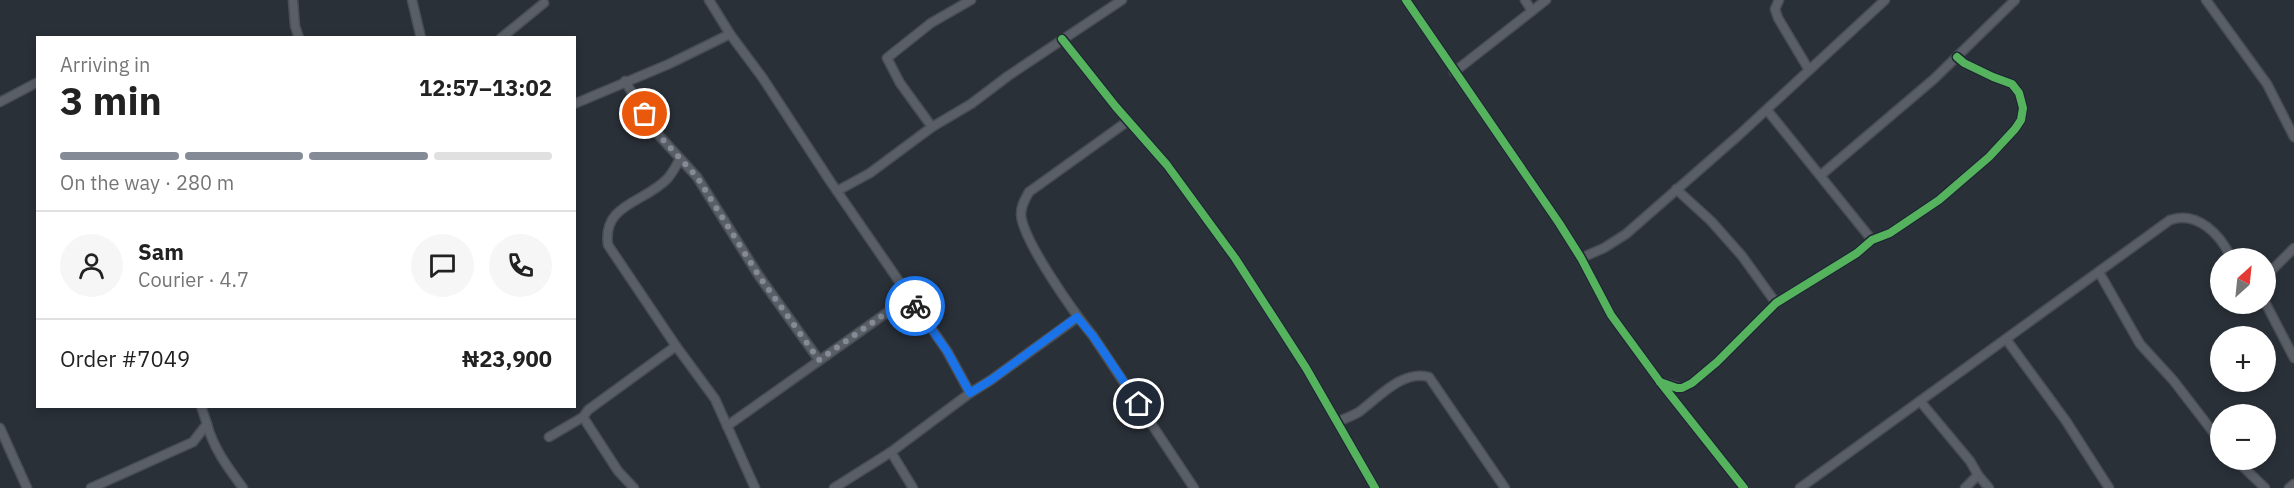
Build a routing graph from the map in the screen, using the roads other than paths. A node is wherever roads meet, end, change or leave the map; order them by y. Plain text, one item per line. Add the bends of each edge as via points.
1 (292, 0) edge
2 (412, 0) edge
3 (709, 0) edge
4 (971, 0) edge
5 (1122, 0) edge
6 (1406, 0) edge
7 (1525, 0) edge
8 (1546, 0) edge
9 (1779, 0) edge
10 (1885, 0) edge
11 (2016, 0) edge
12 (2206, 0) edge
13 (544, 3) dead end
14 (1532, 11) junction
15 (730, 34) junction
16 (298, 36) edge
17 (420, 36) edge
18 (503, 36) edge
19 (1062, 39) junction
20 (1957, 57) junction
21 (1809, 70) junction
22 (1454, 72) junction
23 (625, 81) junction
24 (36, 83) edge
25 (0, 102) edge
26 (576, 103) edge
27 (1767, 110) junction
28 (1128, 121) junction
29 (932, 128) junction
30 (2294, 137) edge
31 (680, 159) junction
32 (1821, 175) junction
33 (1676, 189) junction
34 (837, 190) junction
35 (1872, 240) junction
36 (2226, 248) edge
37 (2294, 248) edge
38 (1581, 258) junction
39 (2276, 266) edge
40 (2100, 274) junction
41 (909, 297) junction
42 (1776, 303) junction
43 (2271, 314) edge
44 (1077, 317) junction
45 (2006, 339) junction
46 (676, 346) junction
47 (2294, 358) edge
48 (819, 360) junction
49 (1660, 382) junction
50 (970, 393) junction
51 (1920, 401) junction
52 (202, 408) edge
53 (583, 417) junction
54 (1337, 422) junction
55 (207, 424) junction
56 (728, 426) junction
57 (0, 428) edge
58 (2210, 428) edge
59 (549, 437) dead end
60 (891, 452) junction
61 (2246, 470) edge
62 (1978, 475) junction
63 (2294, 484) edge
64 (27, 488) edge
65 (91, 488) edge
66 (243, 488) edge
67 (634, 488) edge
68 (755, 488) edge
69 (834, 488) edge
70 (913, 488) edge
71 (1194, 488) edge
72 (1375, 488) edge
73 (1505, 488) edge
74 (1744, 488) edge
75 (1800, 488) edge
76 (1965, 488) edge
77 (1989, 488) edge
78 (2109, 488) edge
79 (2265, 488) edge
80 (2289, 488) edge

1 - 16 street
2 - 17 street
3 - 15 street
4 - 29 street via 931,23 886,58
5 - 19 street
6 - 22 street
7 - 14 street
8 - 14 street
9 - 21 street via 1775,9 1778,18
10 - 21 street
11 - 20 street
12 - 30 street via 2267,84
13 - 18 street
14 - 22 street
15 - 23 street
15 - 34 street
19 - 28 street
19 - 29 street
20 - 32 street
20 - 35 street via 2012,84 2023,108 2020,120 1989,157 1939,200 1890,233
21 - 27 street
22 - 38 street
23 - 26 street
23 - 31 street via 654,130
24 - 25 street
27 - 32 street
27 - 33 street
28 - 44 street via 1029,192 1024,201 1024,230
28 - 54 street via 1167,165 1235,258
29 - 34 street via 870,173
31 - 46 street via 666,180 615,214 607,234 608,245
31 - 48 street via 697,177 759,276
32 - 35 street
33 - 38 street via 1626,234
33 - 42 street via 1742,256
34 - 41 street
35 - 42 street
36 - 40 street via 2197,220 2183,217 2170,220 2144,237
37 - 39 street
38 - 49 street via 1611,315
40 - 45 street
40 - 58 street via 2140,344
41 - 48 street
41 - 50 street via 947,351
42 - 49 street via 1692,382 1677,388
43 - 47 street
44 - 50 street
44 - 71 street
45 - 51 street
45 - 78 street
46 - 53 street
46 - 56 street via 715,399
48 - 56 street
49 - 74 street
50 - 60 street
51 - 62 street
51 - 75 street
52 - 55 street
53 - 59 street
53 - 67 street via 618,471
54 - 72 street
54 - 73 street via 1356,414 1398,382 1415,375 1429,376
55 - 65 street via 193,442
55 - 66 street
56 - 68 street
57 - 64 street
60 - 69 street
60 - 70 street
61 - 79 street
62 - 76 street
62 - 77 street
63 - 80 street

